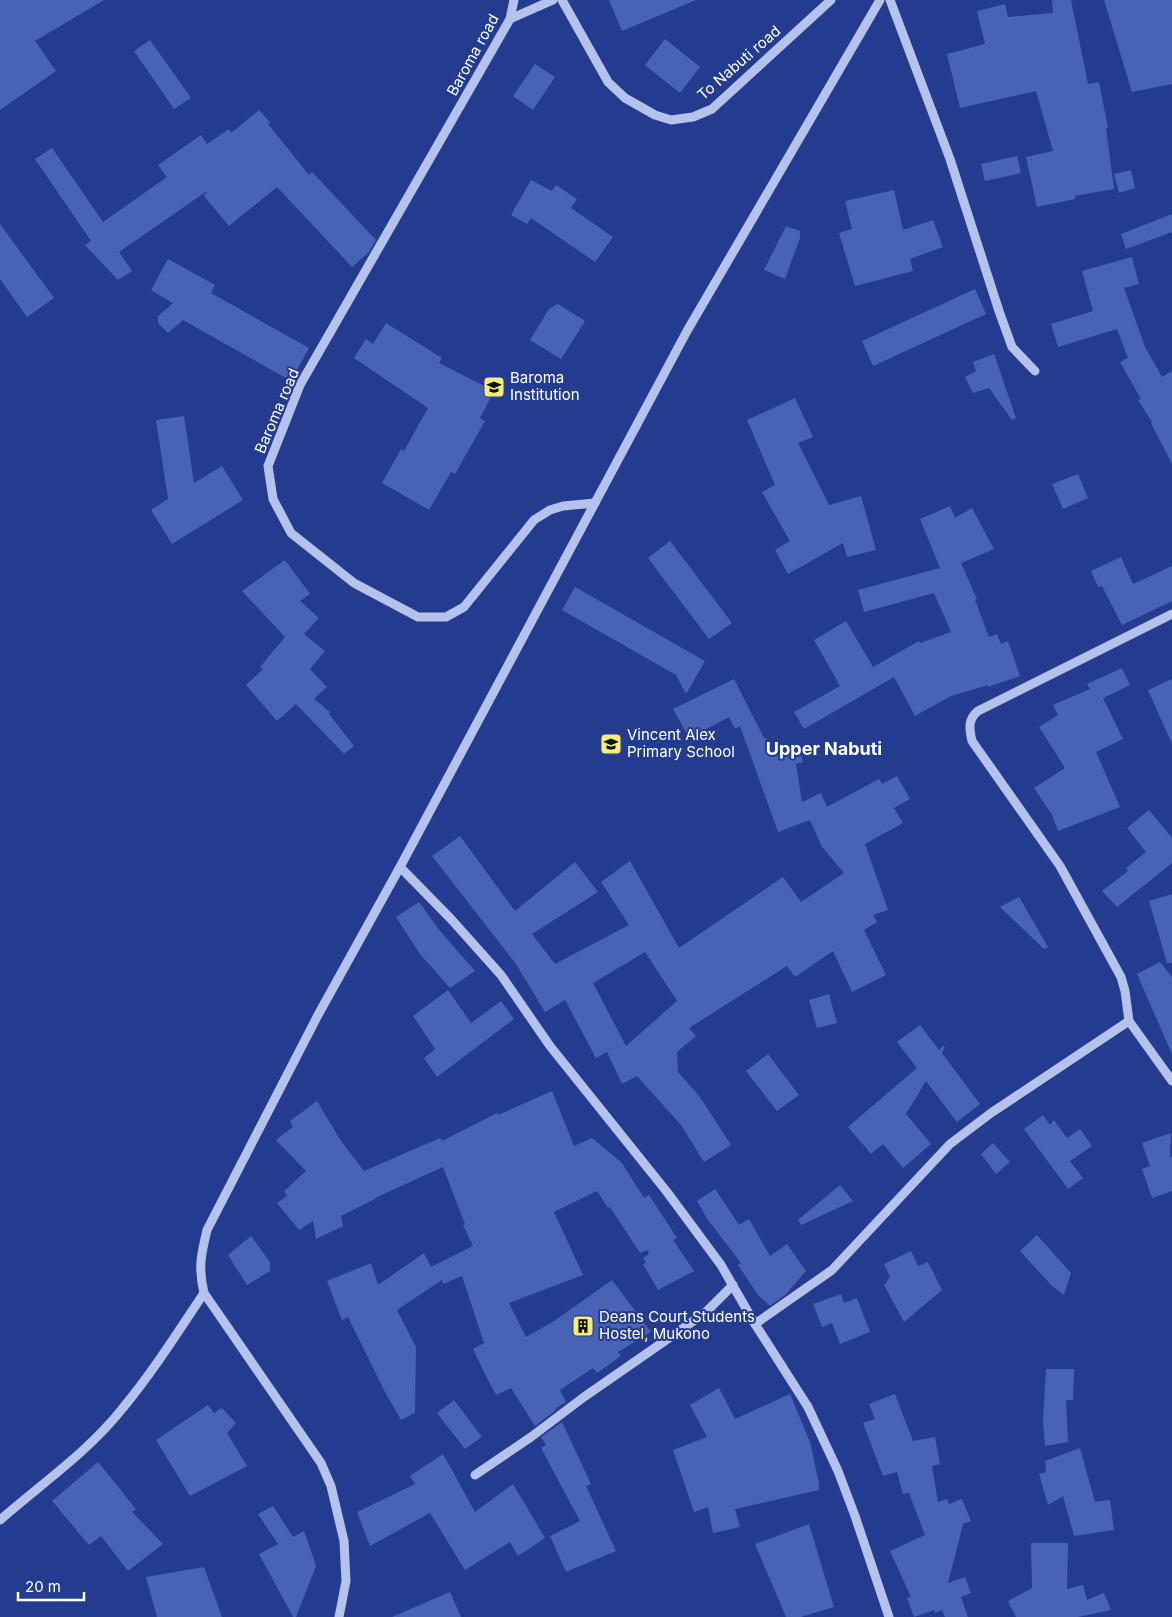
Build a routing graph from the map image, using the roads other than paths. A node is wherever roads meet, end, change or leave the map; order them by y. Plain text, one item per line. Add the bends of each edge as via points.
1 (514, 0) edge
2 (553, 0) edge
3 (562, 0) edge
4 (831, 0) edge
5 (880, 0) edge
6 (890, 0) edge
7 (510, 19) junction
8 (1035, 371) dead end
9 (595, 503) junction
10 (1172, 614) edge
11 (400, 867) junction
12 (1129, 1021) junction
13 (1172, 1081) edge
14 (733, 1285) junction
15 (204, 1293) junction
16 (755, 1324) junction
17 (475, 1475) dead end
18 (0, 1520) edge
19 (339, 1617) edge
20 (889, 1617) edge

1 - 7 street, Baroma road
2 - 7 street
3 - 4 street, To Nabuti road via 608,82 625,98 654,115 671,120 693,117 712,109
5 - 9 street via 687,331
6 - 8 street via 950,159 1012,347
7 - 9 street, Baroma road via 300,385 268,466 273,499 291,533 354,583 418,617 446,617 464,607 534,520 563,506
9 - 11 street
10 - 12 street via 978,710 971,716 969,729 972,741 1060,866 1116,968 1125,991
11 - 14 street via 501,975 550,1046 666,1192
11 - 15 street via 318,1015 207,1230 200,1260
12 - 13 street
12 - 16 street via 950,1144 832,1270
14 - 16 street
14 - 17 street via 705,1313
15 - 18 street via 122,1410 77,1455
15 - 19 street via 321,1463 331,1486 344,1541 346,1573
16 - 20 street via 808,1407 834,1463

